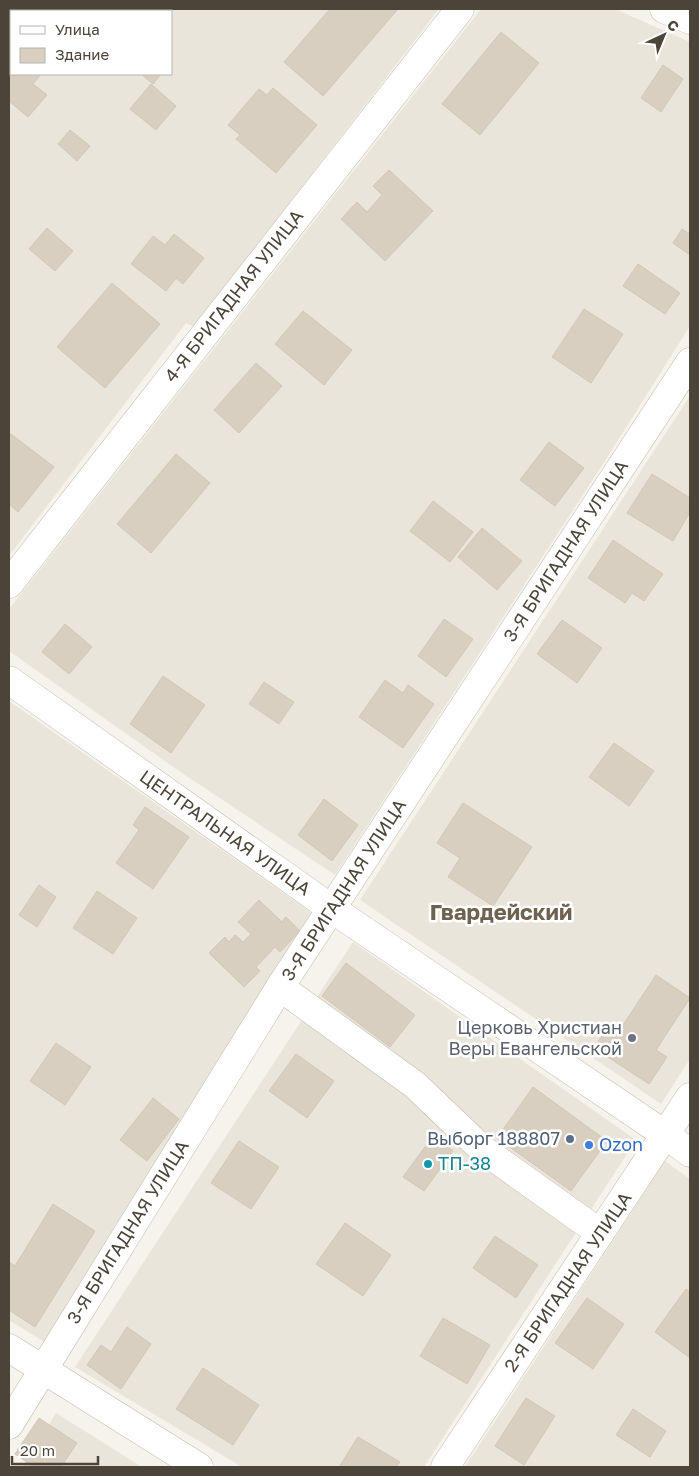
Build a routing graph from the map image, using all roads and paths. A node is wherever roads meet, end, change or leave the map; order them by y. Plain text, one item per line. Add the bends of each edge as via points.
1 (460, 9) edge
2 (664, 9) edge
3 (690, 20) edge
4 (690, 362) edge
5 (9, 584) edge
6 (9, 680) edge
7 (332, 909) junction
8 (280, 987) junction
9 (690, 1097) edge
10 (666, 1135) junction
11 (690, 1154) edge
12 (600, 1234) junction
13 (9, 1348) edge
14 (43, 1369) junction
15 (9, 1425) edge
16 (199, 1467) edge
17 (445, 1467) edge

1 - 5 street, 4-Я БРИГАДНАЯ УЛИЦА
2 - 3 street
4 - 7 street, 3-Я БРИГАДНАЯ УЛИЦА
6 - 7 street, ЦЕНТРАЛЬНАЯ УЛИЦА
7 - 8 street, 3-Я БРИГАДНАЯ УЛИЦА
7 - 10 street, ЦЕНТРАЛЬНАЯ УЛИЦА
8 - 12 street via 415,1085 482,1149
8 - 14 street, 3-Я БРИГАДНАЯ УЛИЦА
9 - 10 street, 2-Я БРИГАДНАЯ УЛИЦА
10 - 11 street, ЦЕНТРАЛЬНАЯ УЛИЦА
10 - 12 street, 2-Я БРИГАДНАЯ УЛИЦА
12 - 17 street, 2-Я БРИГАДНАЯ УЛИЦА
13 - 14 street
14 - 15 street, 3-Я БРИГАДНАЯ УЛИЦА
14 - 16 street

